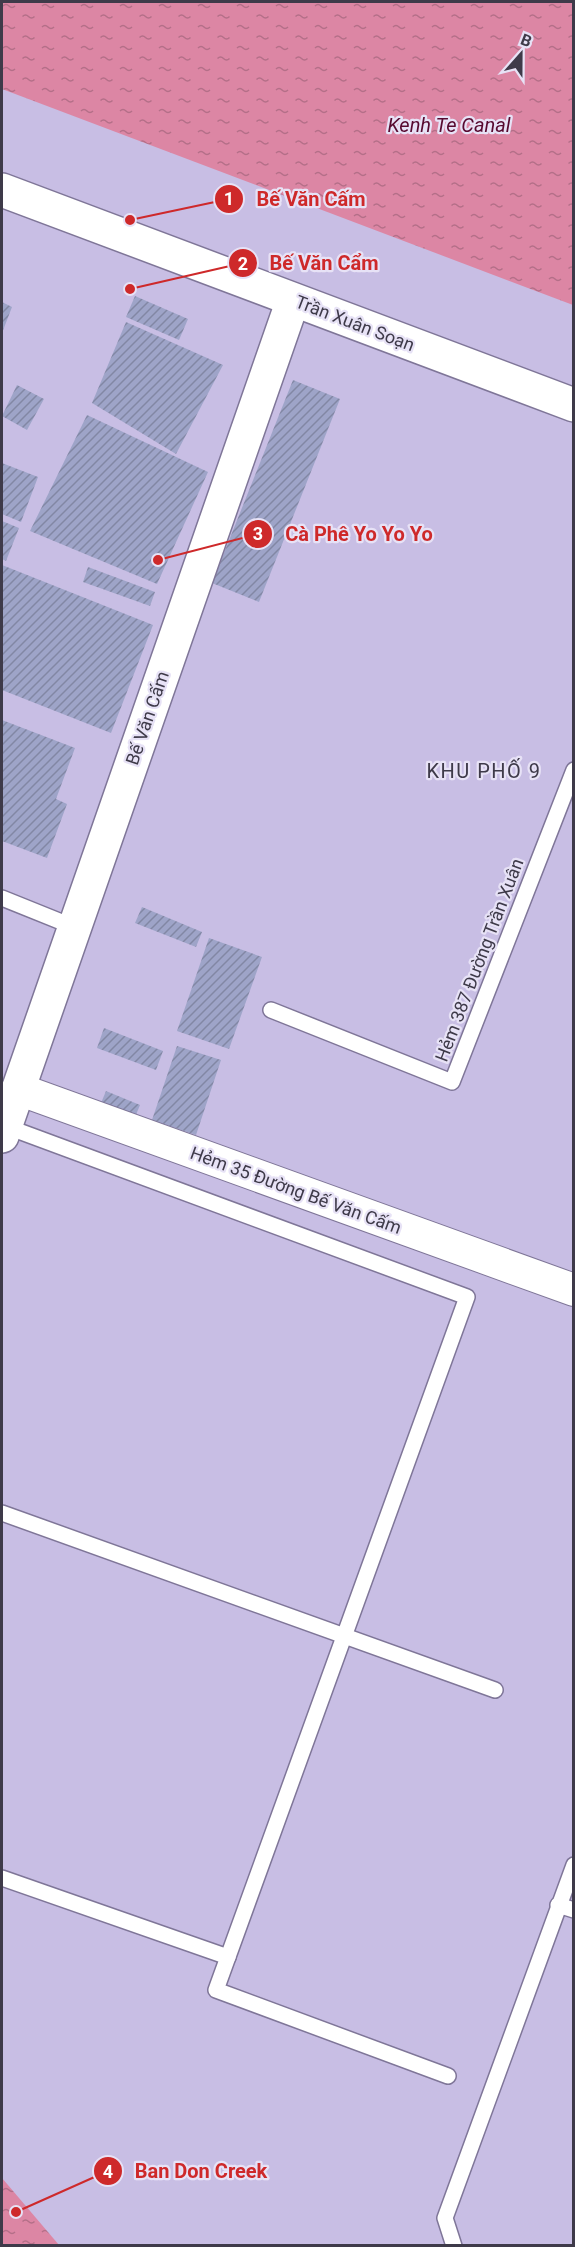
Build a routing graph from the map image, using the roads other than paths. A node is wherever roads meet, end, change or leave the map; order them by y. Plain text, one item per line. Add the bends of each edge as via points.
1 (2, 190) edge
2 (294, 300) junction
3 (573, 405) edge
4 (573, 770) edge
5 (2, 898) edge
6 (74, 927) junction
7 (271, 1010) dead end
8 (7, 1114) edge
9 (573, 1290) edge
10 (2, 1513) edge
11 (345, 1636) junction
12 (495, 1690) dead end
13 (573, 1865) edge
14 (2, 1878) edge
15 (558, 1905) junction
16 (573, 1910) edge
17 (228, 1958) junction
18 (448, 2076) dead end
19 (454, 2246) edge

1 - 2 street, Trần Xuân Soạn
2 - 3 street, Trần Xuân Soạn
2 - 6 street, Bế Văn Cấm
4 - 7 lane, Hẻm 387 Đường Trần Xuân via 452,1082
5 - 6 lane
6 - 8 street, Bế Văn Cấm
8 - 9 street, Hẻm 35 Đường Bế Văn Cấm
8 - 11 lane via 467,1297
10 - 11 lane
11 - 12 lane
11 - 17 lane
13 - 15 lane
14 - 17 lane
15 - 16 lane
15 - 19 lane via 445,2218
17 - 18 lane via 216,1990

